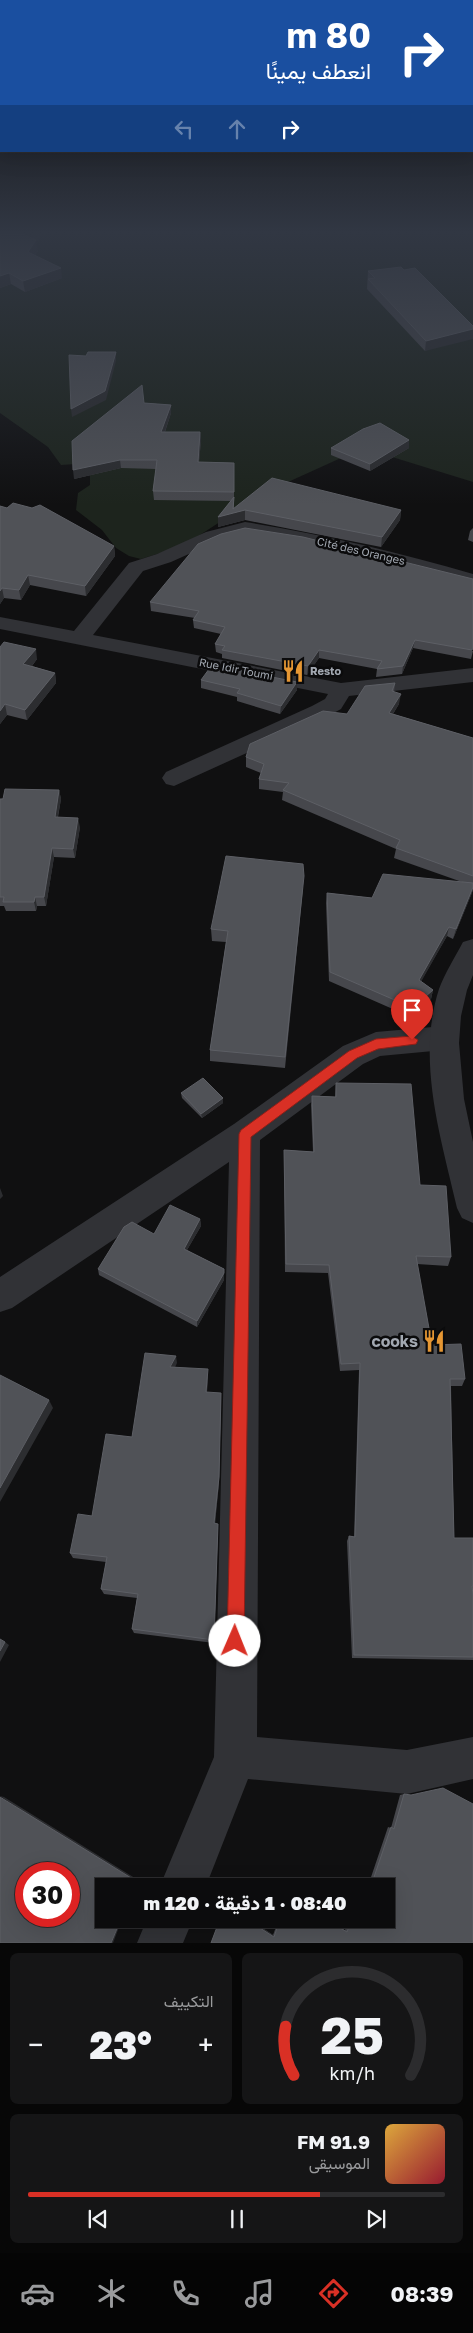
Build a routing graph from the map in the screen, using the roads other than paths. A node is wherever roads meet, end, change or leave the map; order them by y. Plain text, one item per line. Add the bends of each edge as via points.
1 (473, 580) edge
2 (0, 623) edge
3 (80, 638) junction
4 (473, 675) edge
5 (341, 690) junction
6 (174, 778) dead end
7 (473, 949) edge
8 (444, 1038) junction
9 (245, 1134) junction
10 (473, 1208) edge
11 (0, 1296) edge
12 (235, 1756) junction
13 (473, 1758) edge
14 (186, 1878) edge
15 (166, 1928) edge
16 (160, 1943) edge

1 - 3 street, Cité des Oranges via 303,537 245,528 213,536 136,567
2 - 3 street, Rue Idir Toumi
3 - 5 street, Rue Idir Toumi
4 - 5 street, Rue Idir Toumi
5 - 6 street via 333,704
7 - 8 street via 453,990
8 - 9 street via 376,1044 353,1055
8 - 10 street via 450,1096
9 - 11 street
9 - 12 street
12 - 13 street via 407,1772
12 - 14 street
15 - 16 street

